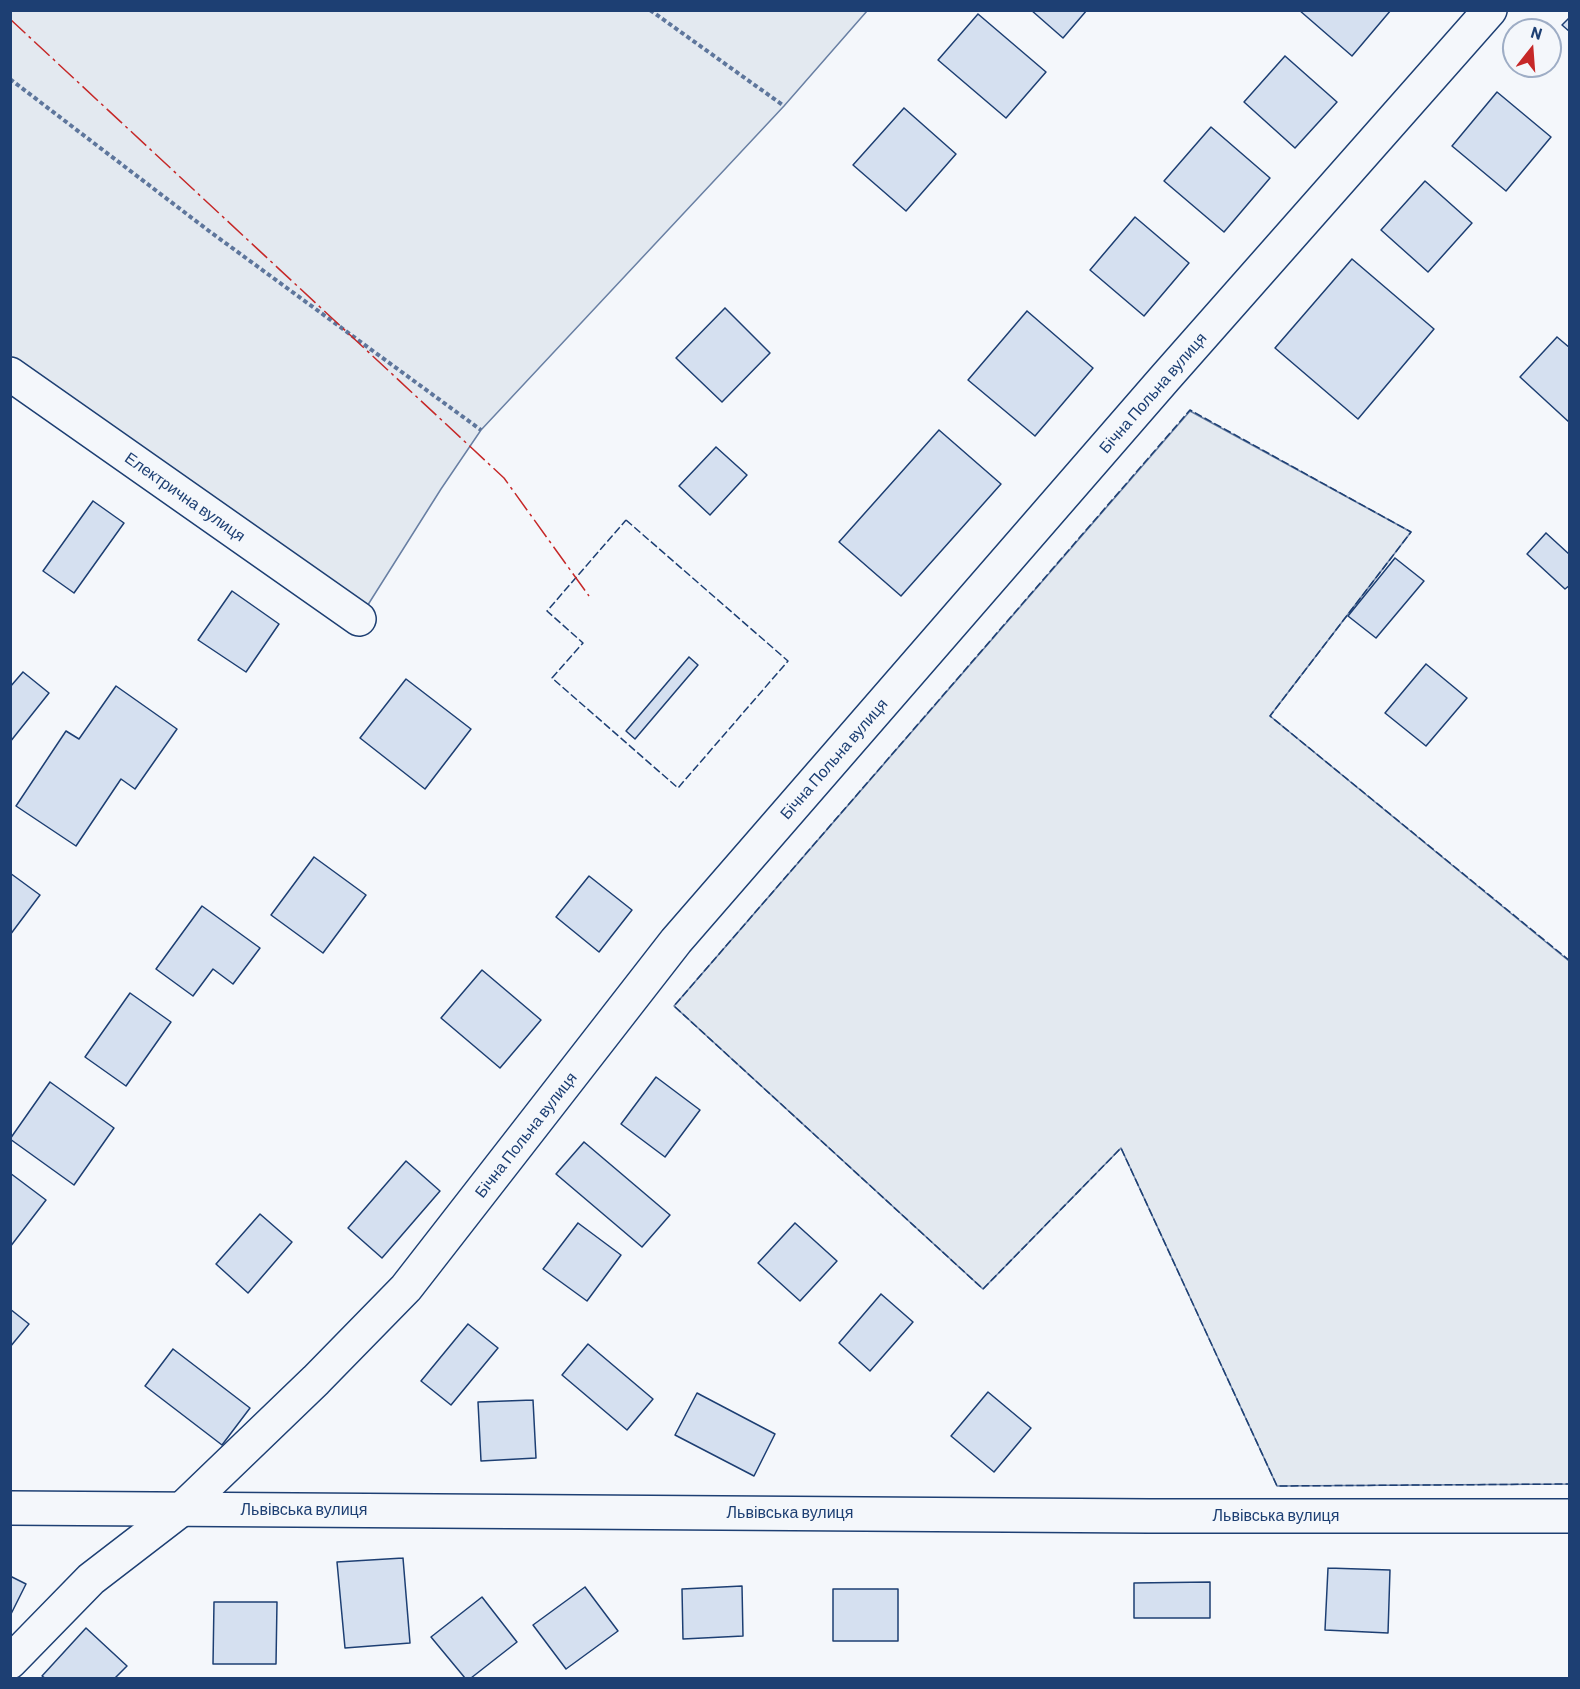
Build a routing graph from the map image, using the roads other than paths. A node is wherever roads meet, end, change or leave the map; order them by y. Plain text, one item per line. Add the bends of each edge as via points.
1 (1490, 10) edge
2 (10, 374) edge
3 (359, 620) dead end
4 (10, 1508) edge
5 (182, 1509) junction
6 (1569, 1516) edge
7 (10, 1662) edge

1 - 5 street, Бічна Польна вулиця via 676,941 406,1288
2 - 3 street, Електрична вулиця
4 - 5 street, Львівська вулиця
5 - 6 street, Львівська вулиця
5 - 7 street, Бічна Польна вулиця via 91,1579

